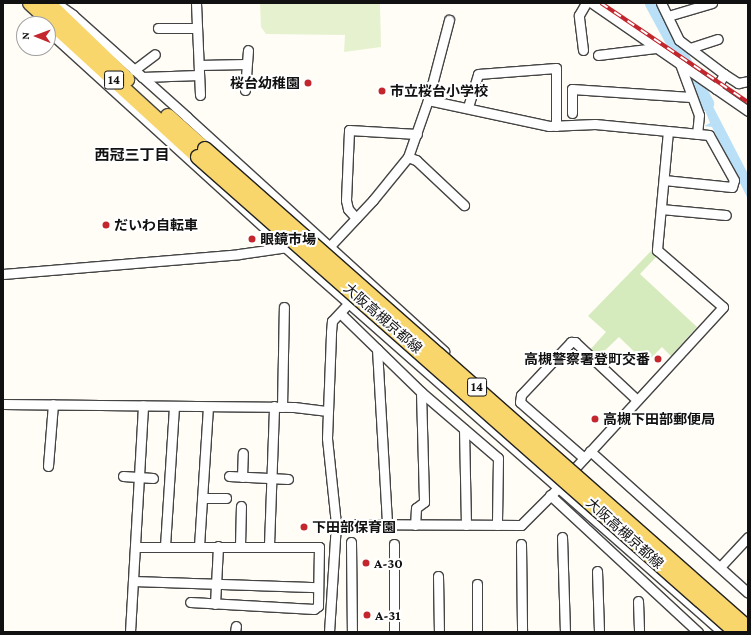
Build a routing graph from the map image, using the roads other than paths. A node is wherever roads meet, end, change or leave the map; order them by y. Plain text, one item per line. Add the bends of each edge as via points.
1 (26, 3) edge
2 (30, 3) edge
3 (48, 3) edge
4 (56, 3) edge
5 (196, 3) edge
6 (586, 3) edge
7 (592, 3) edge
8 (661, 3) edge
9 (712, 3) edge
10 (36, 16) edge
11 (668, 16) junction
12 (449, 20) dead end
13 (158, 28) dead end
14 (197, 28) junction
15 (56, 38) edge
16 (718, 39) dead end
17 (656, 48) junction
18 (690, 48) junction
19 (248, 50) dead end
20 (583, 50) dead end
21 (155, 54) dead end
22 (598, 55) dead end
23 (198, 64) junction
24 (246, 64) junction
25 (683, 66) junction
26 (134, 70) junction
27 (724, 74) junction
28 (199, 75) junction
29 (142, 77) junction
30 (748, 80) edge
31 (716, 89) junction
32 (245, 90) dead end
33 (200, 95) dead end
34 (691, 96) junction
35 (428, 100) junction
36 (468, 107) junction
37 (748, 111) edge
38 (572, 113) dead end
39 (556, 126) junction
40 (668, 131) junction
41 (417, 134) junction
42 (697, 134) junction
43 (201, 153) junction
44 (408, 157) junction
45 (664, 180) junction
46 (464, 205) dead end
47 (661, 209) junction
48 (726, 215) dead end
49 (356, 218) junction
50 (330, 246) junction
51 (285, 247) junction
52 (3, 274) edge
53 (349, 303) junction
54 (284, 307) dead end
55 (340, 313) junction
56 (377, 349) junction
57 (421, 392) junction
58 (637, 400) junction
59 (3, 404) edge
60 (53, 404) junction
61 (144, 405) junction
62 (174, 407) junction
63 (278, 407) junction
64 (208, 408) junction
65 (328, 411) junction
66 (464, 429) junction
67 (590, 451) junction
68 (243, 452) dead end
69 (584, 458) junction
70 (48, 466) dead end
71 (576, 468) junction
72 (123, 476) dead end
73 (229, 476) dead end
74 (139, 477) junction
75 (242, 477) junction
76 (153, 478) dead end
77 (272, 479) junction
78 (288, 479) dead end
79 (558, 488) junction
80 (550, 496) junction
81 (202, 498) junction
82 (226, 498) dead end
83 (241, 506) dead end
84 (336, 524) junction
85 (387, 525) junction
86 (415, 525) junction
87 (466, 525) junction
88 (497, 525) junction
89 (562, 537) dead end
90 (748, 537) edge
91 (351, 542) dead end
92 (394, 544) dead end
93 (521, 544) dead end
94 (269, 545) junction
95 (165, 546) junction
96 (199, 546) junction
97 (218, 546) junction
98 (240, 546) junction
99 (135, 547) junction
100 (720, 567) junction
101 (597, 571) dead end
102 (438, 576) dead end
103 (133, 581) junction
104 (216, 584) junction
105 (477, 584) dead end
106 (318, 588) junction
107 (748, 592) edge
108 (638, 601) dead end
109 (190, 602) dead end
110 (215, 604) junction
111 (748, 619) edge
112 (748, 628) edge
113 (715, 630) edge
114 (130, 632) edge
115 (329, 632) edge
116 (352, 632) edge
117 (394, 632) edge
118 (439, 632) edge
119 (477, 632) edge
120 (522, 632) edge
121 (565, 632) edge
122 (599, 632) edge
123 (638, 632) edge
124 (698, 632) edge
125 (736, 632) edge

1 - 10 street
2 - 43 main road, 大阪高槻京都線 / 14
3 - 43 main road, 大阪高槻京都線 / 14
4 - 26 street
5 - 14 street
6 - 20 street via 579,15
7 - 17 street
8 - 11 street
9 - 11 street
11 - 18 street via 679,40
12 - 35 street
13 - 14 street
14 - 23 street
15 - 51 street
16 - 18 street
17 - 22 street
17 - 25 street
18 - 27 street
19 - 24 street
21 - 26 street
23 - 24 street
23 - 28 street
24 - 32 street
25 - 31 street
25 - 34 street
26 - 29 street
27 - 30 street via 738,83
27 - 31 street
28 - 29 street
28 - 33 street
29 - 50 street
31 - 37 street
34 - 38 street via 572,89
34 - 42 street via 699,115
35 - 36 street
35 - 41 street
36 - 39 street
36 - 39 street via 478,74 556,68
39 - 40 street via 595,124
40 - 42 street
40 - 45 street
41 - 44 street
41 - 49 street via 349,130 346,200 348,209
42 - 45 street via 709,135 734,180 732,187
43 - 112 main road, 大阪高槻京都線 / 14, bridge
43 - 125 main road, 大阪高槻京都線 / 14, bridge
44 - 46 street via 416,160
44 - 49 street via 393,178
45 - 47 street
47 - 48 street
47 - 58 street via 658,250 723,307
49 - 50 street
50 - 51 street
50 - 71 street
51 - 52 street via 239,254
51 - 53 street
53 - 55 street
53 - 79 street
54 - 63 street
55 - 56 street
55 - 65 street via 332,321
56 - 57 street
56 - 85 street
57 - 66 street
57 - 86 street via 424,502 416,508
58 - 67 street
58 - 69 street via 575,342 571,342 521,395 520,402
59 - 60 street
60 - 61 street via 95,407
60 - 70 street
61 - 62 street
61 - 74 street
62 - 64 street
62 - 95 street
63 - 64 street
63 - 65 street
63 - 77 street
64 - 81 street
65 - 84 street via 327,438
66 - 87 street
66 - 88 street via 498,458
67 - 69 street
67 - 100 street
68 - 75 street
69 - 71 street
71 - 111 street
72 - 74 street
73 - 75 street
74 - 76 street
74 - 99 street
75 - 77 street
77 - 78 street
77 - 94 street
79 - 80 street
79 - 113 street
80 - 88 street via 521,525
80 - 124 street
81 - 82 street
81 - 96 street
83 - 98 street
84 - 85 street
84 - 115 street
85 - 86 street
86 - 87 street
87 - 88 street
89 - 121 street
90 - 100 street
91 - 116 street
92 - 117 street
93 - 120 street
94 - 98 street
94 - 106 street via 319,547
95 - 96 street
95 - 99 street
96 - 97 street
97 - 98 street
97 - 104 street
99 - 103 street
100 - 107 street
101 - 122 street
102 - 118 street
103 - 104 street
103 - 114 street
104 - 106 street
104 - 110 street
105 - 119 street
106 - 110 street via 318,606 314,609
108 - 123 street
109 - 110 street

